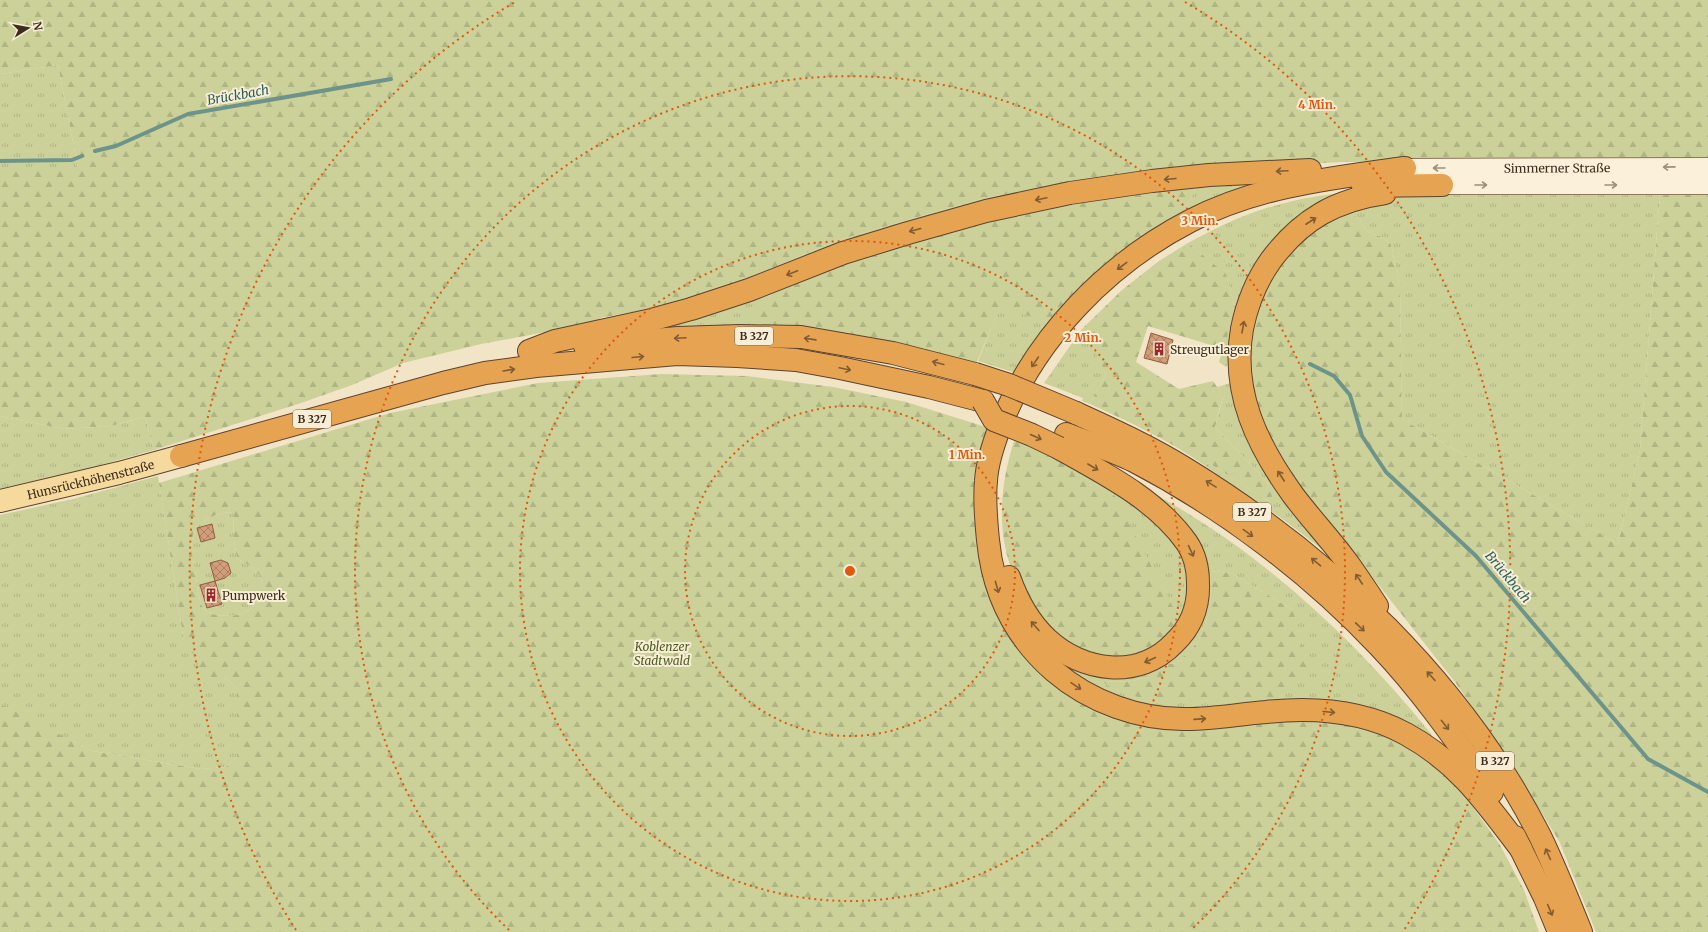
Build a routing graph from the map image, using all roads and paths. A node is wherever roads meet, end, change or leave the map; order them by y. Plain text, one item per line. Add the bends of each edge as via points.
1 (1708, 167) edge
2 (1405, 168) junction
3 (1442, 185) junction
4 (1708, 185) edge
5 (529, 351) junction
6 (1063, 441) junction
7 (181, 456) junction
8 (0, 501) edge
9 (1404, 647) junction
10 (1521, 849) junction
11 (1559, 932) edge
12 (1581, 932) edge

1 -> 2 street, Simmerner Straße
2 -> 5 highway via 1318,169 1209,175 1070,193 986,211 908,232 843,253 691,310 555,340
2 -> 10 highway via 1322,179 1282,187 1235,201 1190,220 1149,245 1110,275 1075,309 1052,337 1028,371 1009,405 995,441 986,479 985,518 990,561 1000,596 1016,627 1034,651 1079,689 1114,706 1138,714 1166,718 1188,720 1292,710 1331,712 1368,718 1403,732 1432,750 1479,793
3 -> 4 street, Simmerner Straße
6 -> 3 highway via 1173,525 1194,558 1198,571 1198,593 1193,615 1183,634 1168,650 1153,660 1133,667 1111,668 1090,665 1047,639 1028,617 1014,592 1002,557 996,517 997,479 1006,443 1041,377 1086,319 1120,285 1156,257 1196,232 1238,213 1285,198 1325,190 1367,186
9 -> 3 highway via 1350,565 1293,494 1267,454 1251,422 1241,388 1239,356 1245,315 1263,271 1282,246 1307,223 1339,204 1368,196
5 - 7 highway, B 327 via 440,370 362,391 278,419
9 -> 5 highway, B 327, bridge via 1323,567 1279,531 1232,498 1135,440 1076,412 975,374 893,353 801,337 678,338
7 -> 6 highway, B 327 via 485,373 677,354 796,360 974,398
6 -> 10 highway, B 327 via 1132,460 1178,486 1267,546 1317,586 1379,646 1454,736 1493,793
7 - 8 main road, Hunsrückhöhenstraße / B 327
12 -> 9 highway, B 327 via 1540,836 1510,785 1443,690
10 -> 11 highway, B 327

